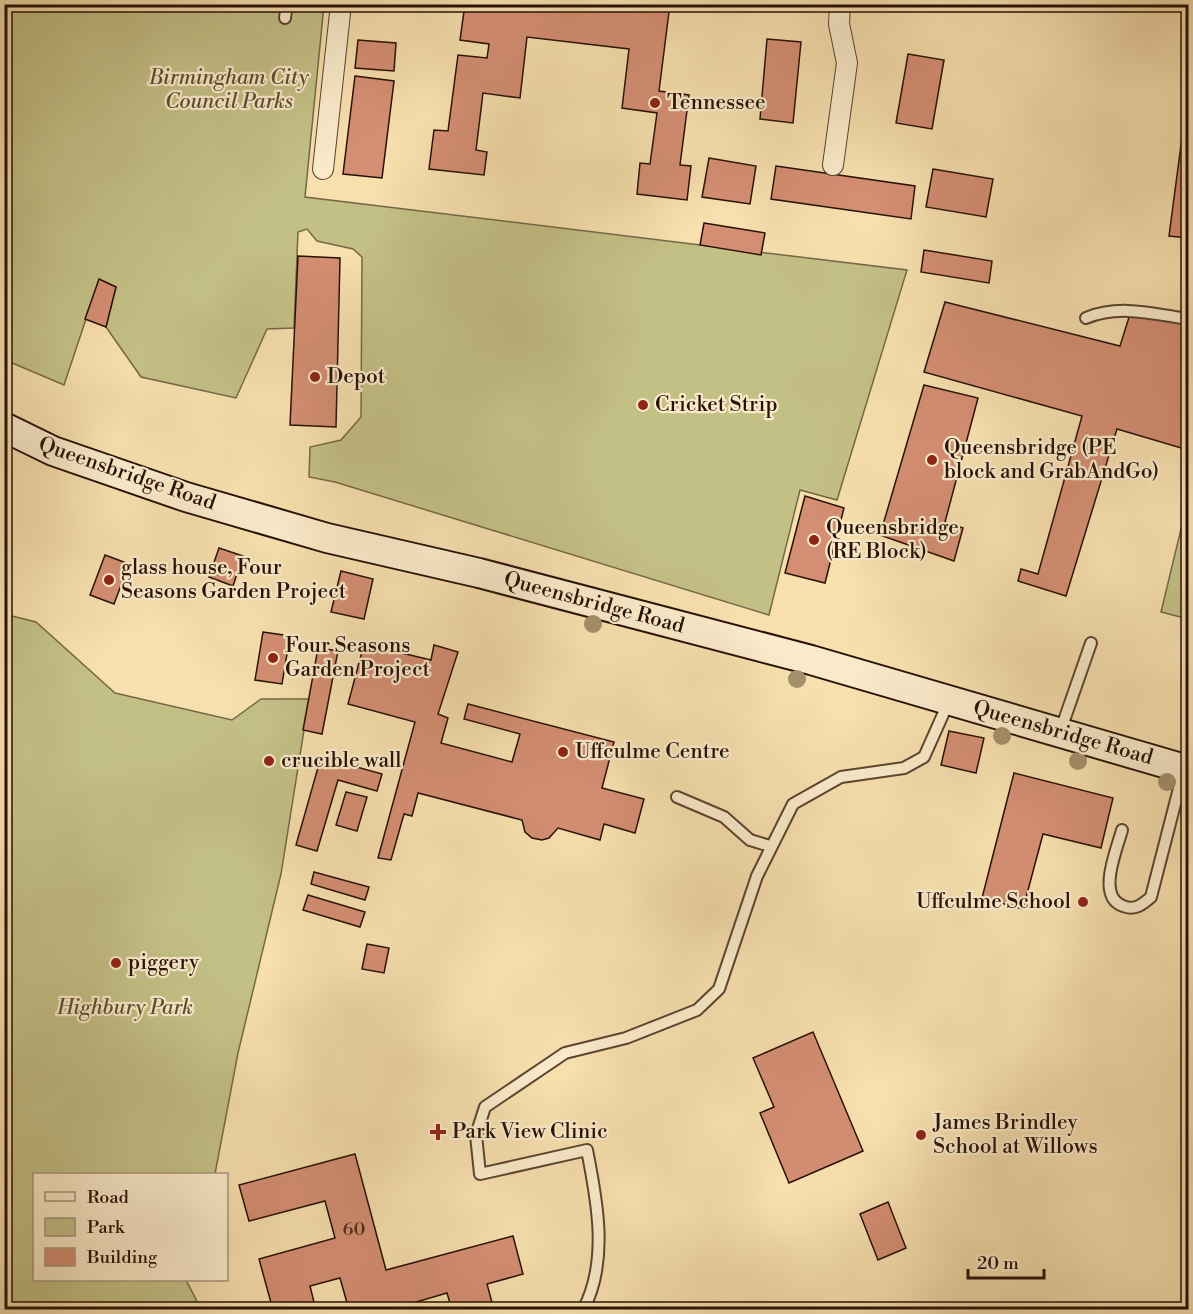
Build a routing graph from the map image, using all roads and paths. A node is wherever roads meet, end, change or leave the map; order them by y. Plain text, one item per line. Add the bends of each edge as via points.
1 (287, 4) edge
2 (340, 4) edge
3 (840, 4) edge
4 (285, 18) dead end
5 (833, 165) dead end
6 (323, 169) dead end
7 (1086, 318) dead end
8 (1188, 319) edge
9 (4, 427) edge
10 (1091, 643) dead end
11 (949, 701) junction
12 (1060, 732) junction
13 (1186, 769) edge
14 (677, 797) dead end
15 (1122, 830) dead end
16 (770, 846) junction
17 (583, 1310) edge

1 - 4 lane
2 - 6 street
3 - 5 street via 839,24 847,63
7 - 8 lane via 1101,311 1122,310
9 - 11 street, Queensbridge Road via 53,451 186,497 327,538 479,573 811,660
10 - 12 lane
11 - 12 street, Queensbridge Road
11 - 16 lane via 924,757 904,768 841,777 816,790 793,804
12 - 13 street, Queensbridge Road
13 - 15 lane via 1151,897 1130,909 1118,905 1108,881
14 - 16 lane via 724,817 750,840
16 - 17 lane via 719,989 697,1010 626,1038 565,1053 485,1107 476,1135 480,1174 587,1150 597,1199 598,1253

